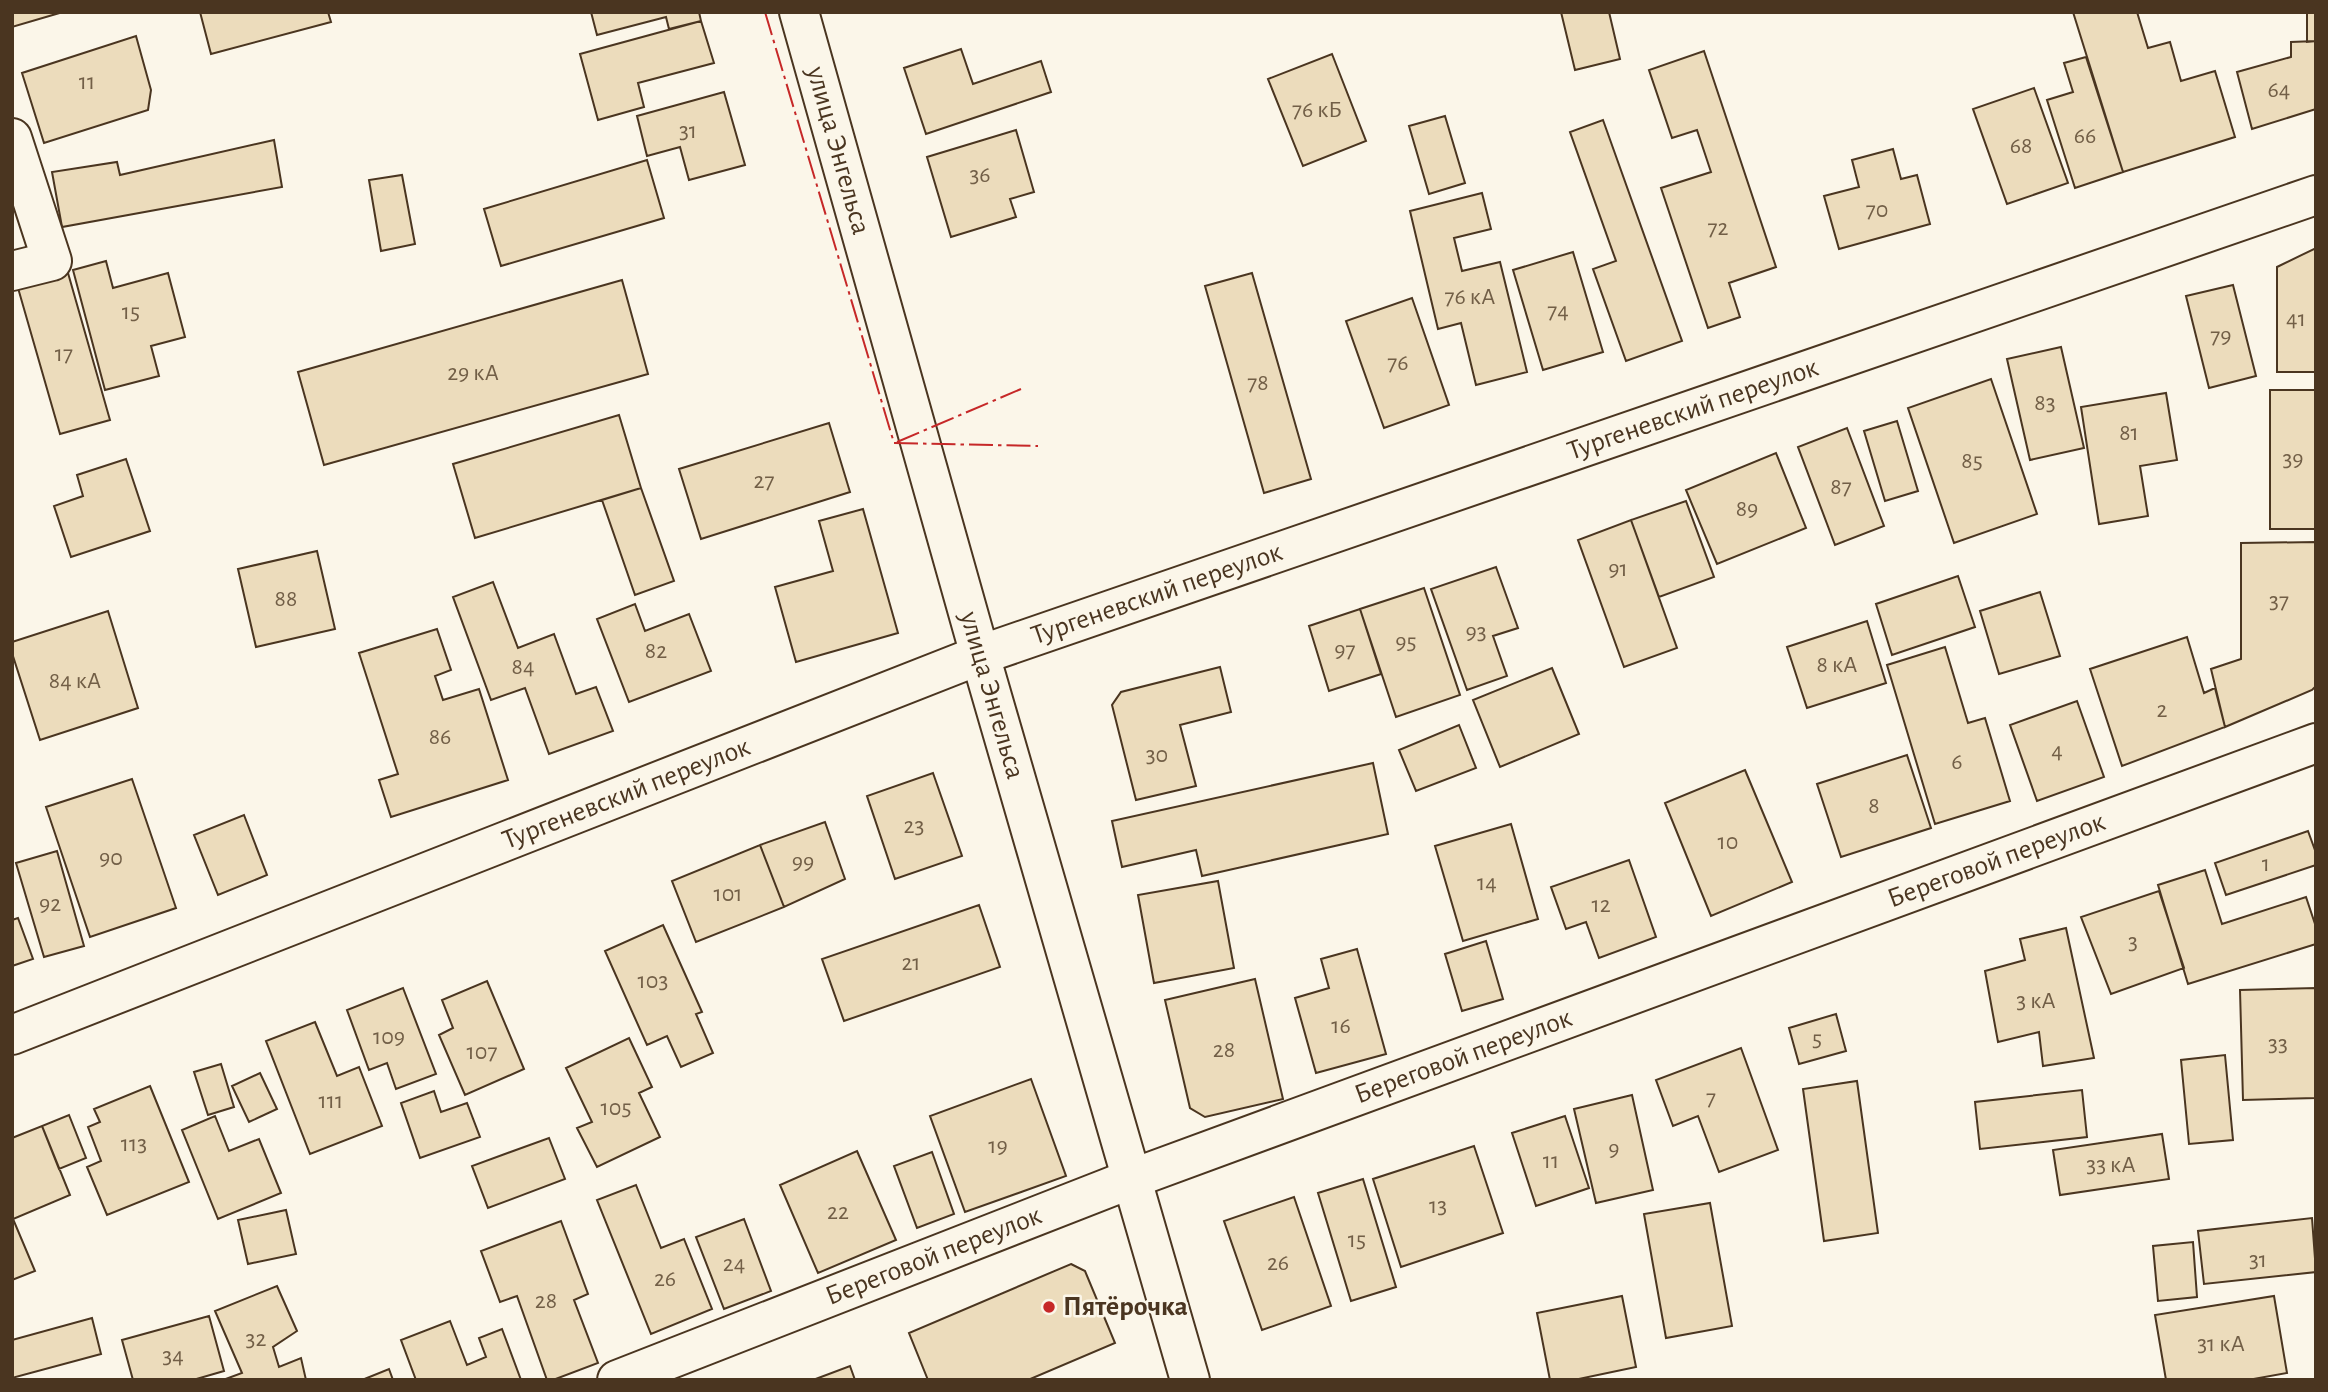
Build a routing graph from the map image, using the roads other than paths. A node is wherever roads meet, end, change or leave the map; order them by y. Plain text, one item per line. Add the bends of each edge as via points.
1 (799, 12) edge
2 (12, 138) edge
3 (2316, 195) edge
4 (12, 271) edge
5 (980, 655) junction
6 (2316, 743) edge
7 (12, 1035) edge
8 (1131, 1179) junction
9 (617, 1380) edge
10 (1190, 1380) edge

1 - 5 street, улица Энгельса
2 - 4 street via 52,261
3 - 5 street, Тургеневский переулок
5 - 7 street, Тургеневский переулок
5 - 8 street, улица Энгельса
6 - 8 street, Береговой переулок
8 - 9 street, Береговой переулок
8 - 10 street, улица Энгельса

